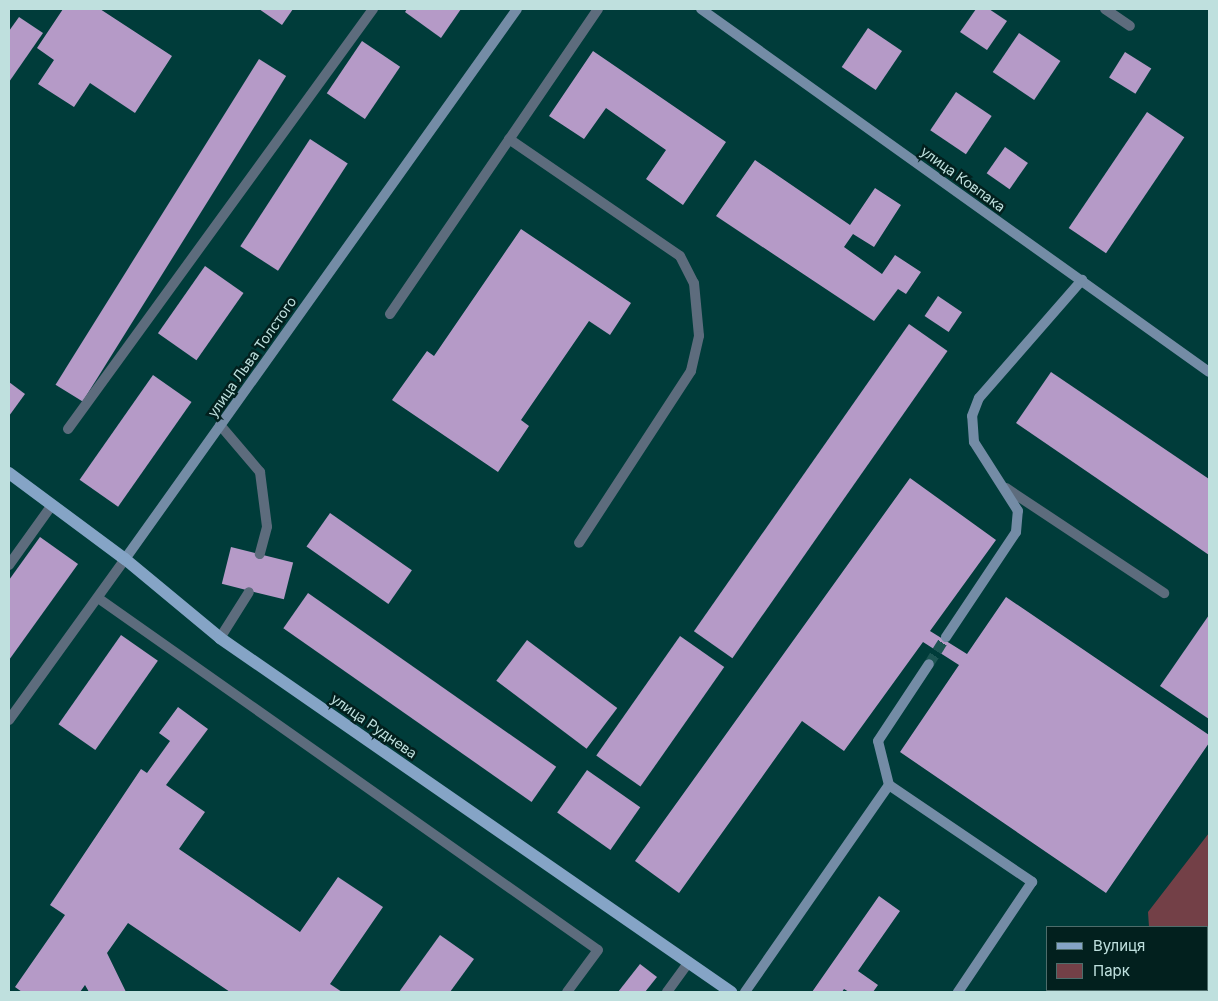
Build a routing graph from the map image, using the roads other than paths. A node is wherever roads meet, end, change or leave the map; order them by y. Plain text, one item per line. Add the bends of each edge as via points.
1 (374, 9) edge
2 (517, 9) edge
3 (598, 9) edge
4 (701, 9) edge
5 (1105, 9) edge
6 (1130, 26) dead end
7 (509, 139) junction
8 (1082, 280) junction
9 (390, 314) dead end
10 (1209, 372) edge
11 (220, 425) junction
12 (68, 429) dead end
13 (9, 473) edge
14 (1006, 488) junction
15 (52, 504) junction
16 (580, 543) dead end
17 (260, 554) dead end
18 (125, 559) junction
19 (9, 564) edge
20 (249, 592) dead end
21 (1164, 593) dead end
22 (98, 598) junction
23 (946, 637) tunnel mouth
24 (220, 638) junction
25 (928, 664) tunnel mouth
26 (9, 720) edge
27 (889, 785) junction
28 (689, 962) junction
29 (567, 992) edge
30 (667, 992) edge
31 (731, 992) edge
32 (745, 992) edge
33 (958, 992) edge

1 - 12 street
2 - 11 main road, улица Льва Толстого
3 - 7 street
4 - 8 main road, улица Ковпака
5 - 6 street
7 - 9 street
7 - 16 street via 680,256 694,283 699,336 691,371
8 - 10 main road, улица Ковпака
8 - 14 main road via 979,398 972,416 974,442
11 - 17 street via 260,472 267,527
11 - 18 main road, улица Льва Толстого
13 - 15 main road, улица Руднева
14 - 21 street
14 - 23 main road via 1018,511 1016,532
15 - 18 main road, улица Руднева
15 - 19 street
18 - 22 street, улица Льва Толстого
18 - 24 main road, улица Руднева
20 - 24 street
22 - 26 street, улица Льва Толстого
22 - 29 street via 598,950
24 - 28 main road, улица Руднева
25 - 27 main road via 878,741
27 - 32 main road
27 - 33 main road via 1032,882
28 - 30 street
28 - 31 main road, улица Руднева

